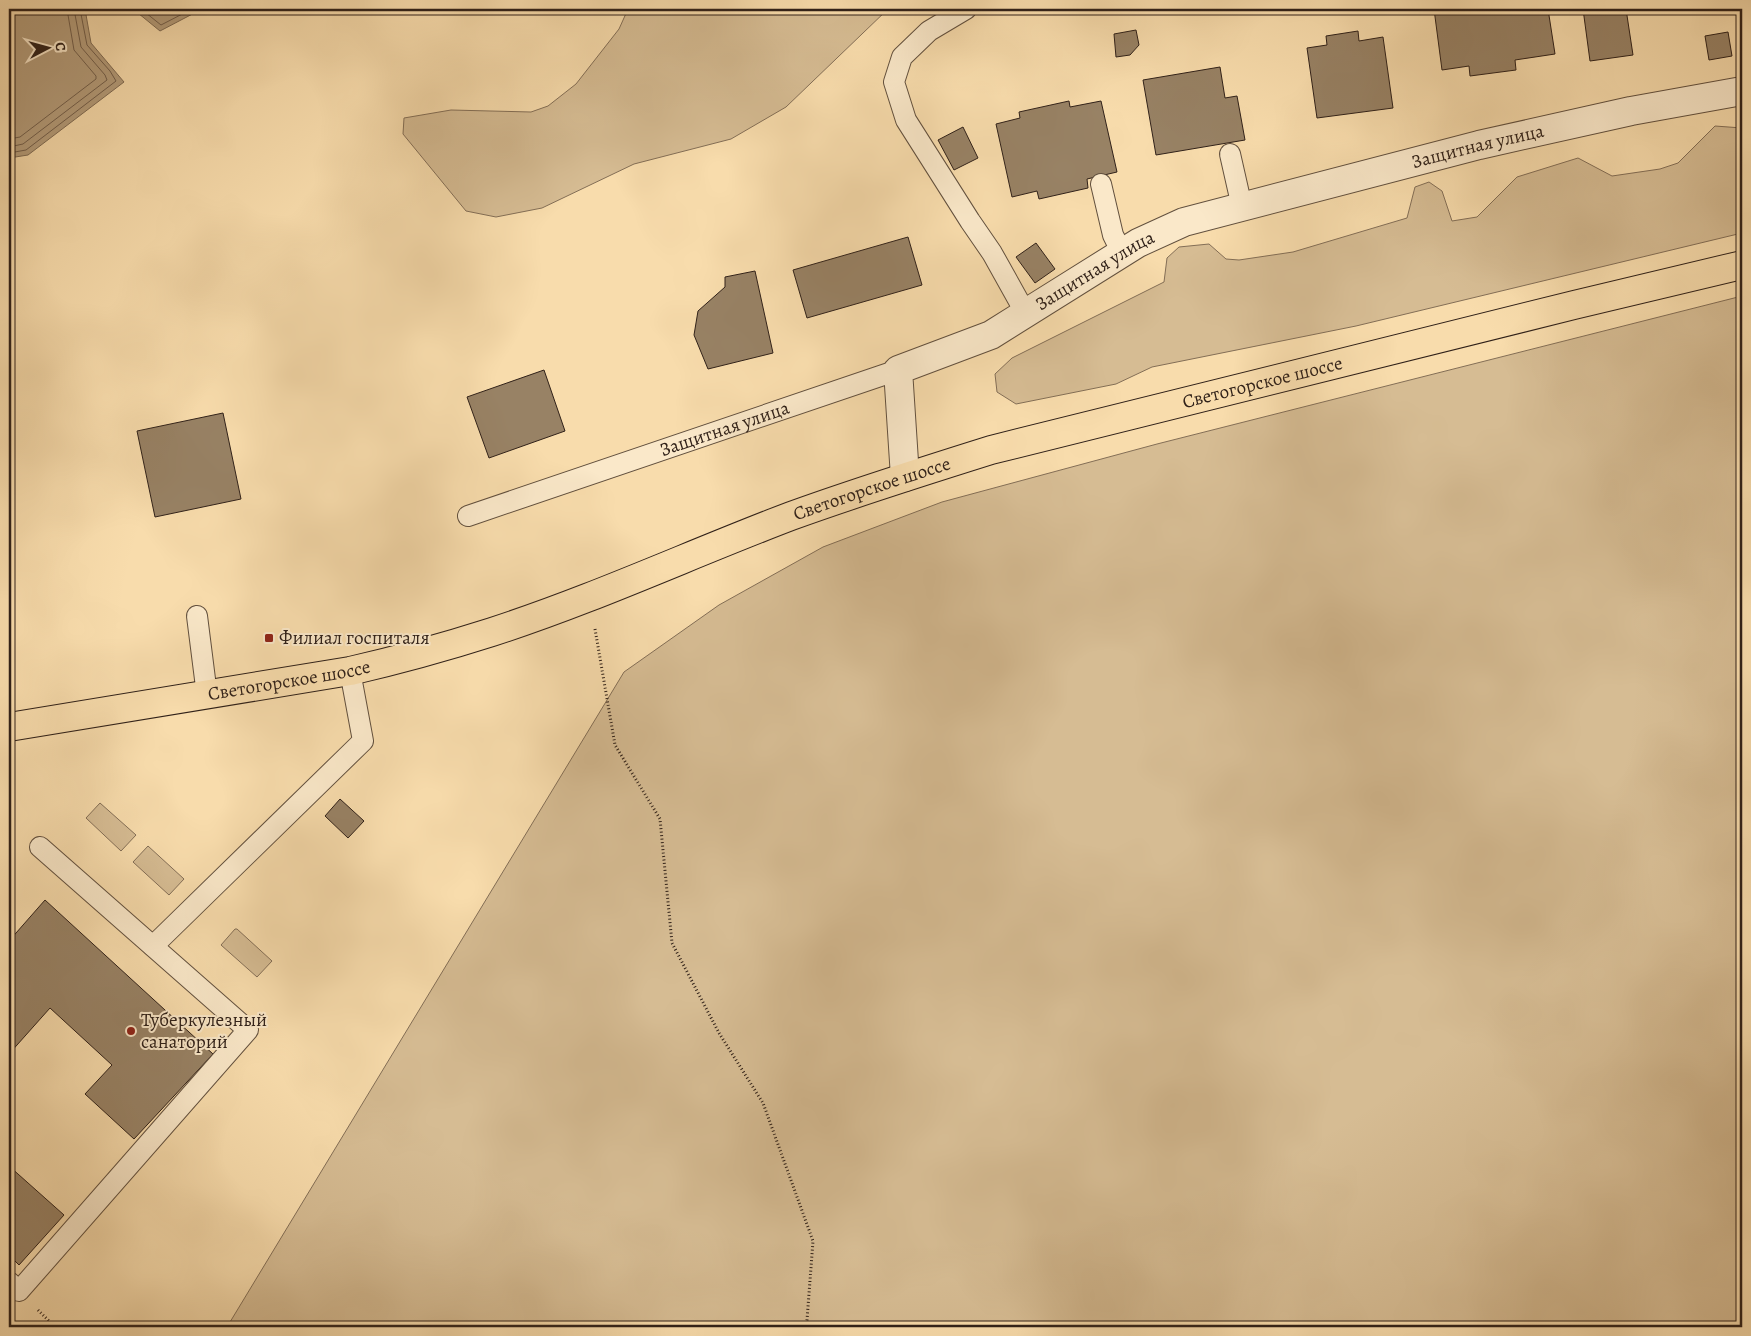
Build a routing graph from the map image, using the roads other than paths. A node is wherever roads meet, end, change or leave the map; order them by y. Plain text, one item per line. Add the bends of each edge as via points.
1 (966, 9) edge
2 (1742, 91) edge
3 (1230, 154) dead end
4 (1101, 184) dead end
5 (1242, 207) junction
6 (1122, 253) junction
7 (1742, 266) edge
8 (1026, 314) junction
9 (898, 370) junction
10 (905, 477) junction
11 (468, 516) dead end
12 (197, 616) dead end
13 (350, 671) junction
14 (207, 695) junction
15 (9, 727) edge
16 (40, 847) dead end
17 (153, 946) junction
18 (9, 1282) edge

1 - 8 lane via 929,30 902,58 894,82 906,120 992,253
2 - 5 street, Защитная улица via 1479,144
3 - 5 lane
4 - 6 lane via 1113,235
5 - 6 street, Защитная улица via 1184,222
6 - 8 street, Защитная улица
7 - 10 main road, Светогорское шоссе via 1108,420 991,450
8 - 9 street, Защитная улица via 991,335
9 - 10 street
9 - 11 lane, Защитная улица
10 - 13 main road, Светогорское шоссе via 791,516 493,632 401,660
12 - 14 lane
13 - 14 main road, Светогорское шоссе
13 - 17 lane via 363,741
14 - 15 main road, Светогорское шоссе
16 - 17 lane
17 - 18 lane via 248,1030 19,1291

